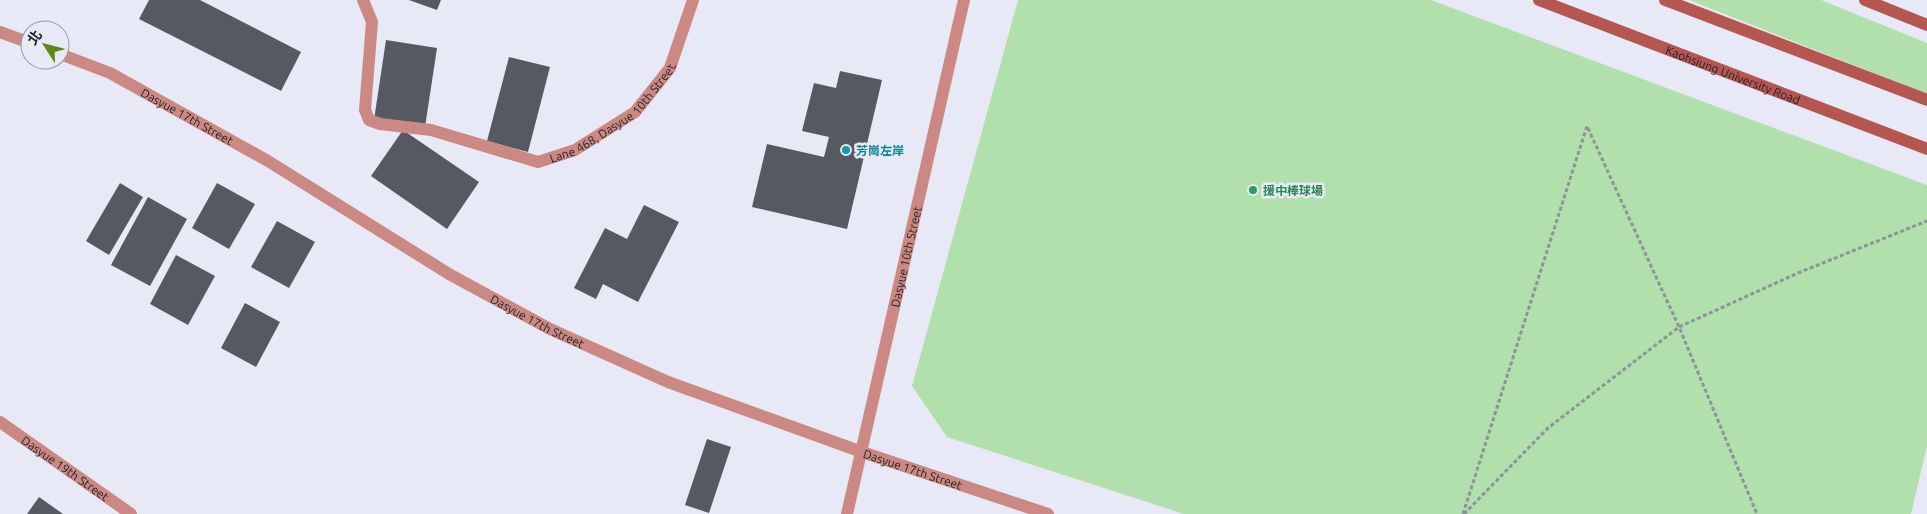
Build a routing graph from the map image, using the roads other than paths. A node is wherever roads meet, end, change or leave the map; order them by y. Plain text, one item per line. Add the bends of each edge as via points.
1 (363, 0) edge
2 (693, 0) edge
3 (964, 0) edge
4 (1539, 0) edge
5 (1665, 0) edge
6 (1864, 0) edge
7 (1927, 25) edge
8 (0, 32) edge
9 (20, 39) edge
10 (70, 58) edge
11 (1927, 100) edge
12 (1927, 149) edge
13 (0, 422) edge
14 (862, 452) junction
15 (131, 514) edge
16 (847, 514) edge
17 (1048, 514) edge

1 - 2 street, Lane 468, Dasyue 10th Street via 372,22 365,110 369,120 431,130 538,162 575,150 635,112 670,68
3 - 14 street, Dasyue 10th Street
4 - 12 street, Kaohsiung University Road
5 - 11 street
6 - 7 street
8 - 9 street
10 - 14 street, Dasyue 17th Street via 110,73 268,161 449,274 550,329 668,382
13 - 15 street, Dasyue 19th Street
14 - 16 street, Dasyue 10th Street
14 - 17 street, Dasyue 17th Street

